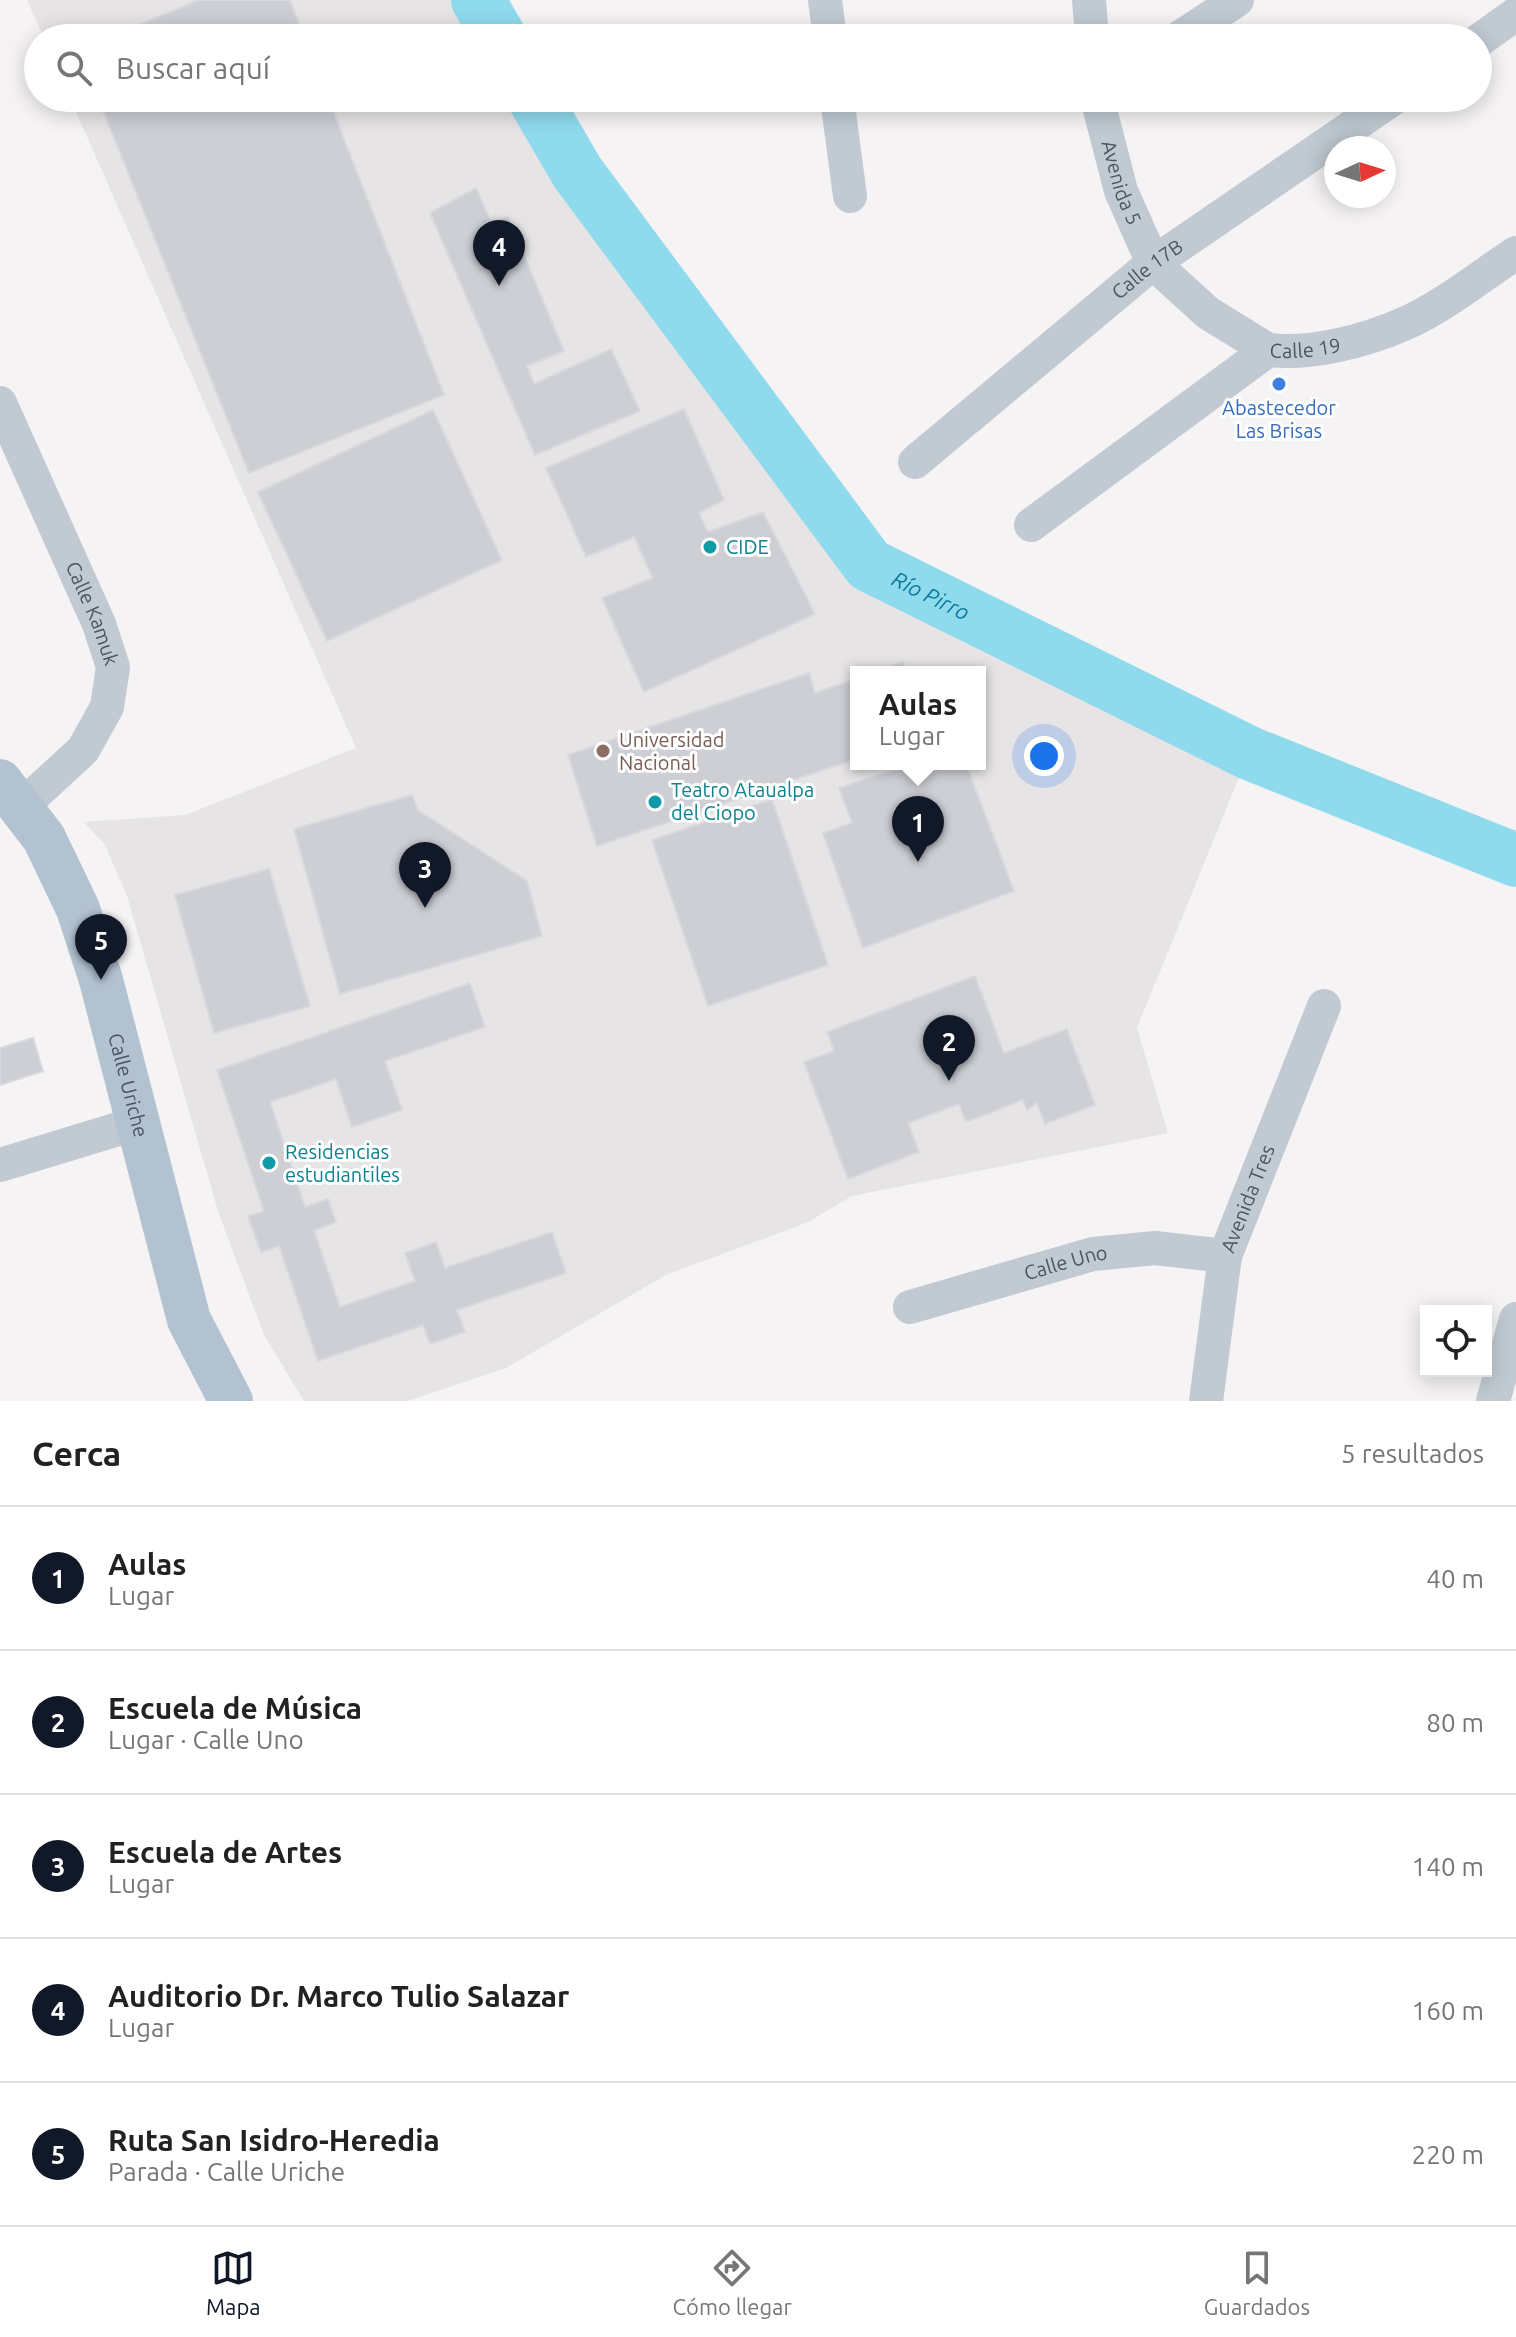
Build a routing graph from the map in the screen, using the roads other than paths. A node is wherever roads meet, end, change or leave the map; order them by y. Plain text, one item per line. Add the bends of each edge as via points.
1 (825, 0) edge
2 (1089, 0) edge
3 (1237, 0) edge
4 (1516, 14) edge
5 (828, 24) edge
6 (1091, 24) edge
7 (1200, 24) edge
8 (1492, 31) edge
9 (839, 112) edge
10 (1101, 112) edge
11 (1374, 112) edge
12 (850, 196) dead end
13 (1516, 253) edge
14 (1153, 263) junction
15 (1268, 350) junction
16 (0, 403) edge
17 (915, 462) dead end
18 (1031, 525) dead end
19 (11, 794) edge
20 (1324, 1006) dead end
21 (138, 1123) junction
22 (0, 1165) edge
23 (1225, 1256) junction
24 (910, 1307) dead end
25 (1516, 1319) edge
26 (231, 1401) edge
27 (1206, 1401) edge
28 (1493, 1401) edge

1 - 5 street
2 - 6 street
3 - 7 street
4 - 8 street
9 - 12 street
10 - 14 street, Avenida 5 via 1121,191
11 - 14 street, Calle 17B
13 - 15 street, Calle 19 via 1407,323 1348,342 1291,353
14 - 15 street, Avenida 5 via 1208,313
14 - 17 street, Calle 17B
15 - 18 street, Calle 19
16 - 19 street, Calle Kamuk via 99,624 113,667 107,707 83,750
19 - 21 main road, Calle Uriche via 44,838 78,909
20 - 23 street, Avenida Tres
21 - 22 street
21 - 26 main road, Calle Uriche via 189,1320
23 - 24 street, Calle Uno via 1155,1248 1093,1254
23 - 27 street, Avenida Tres
25 - 28 street

